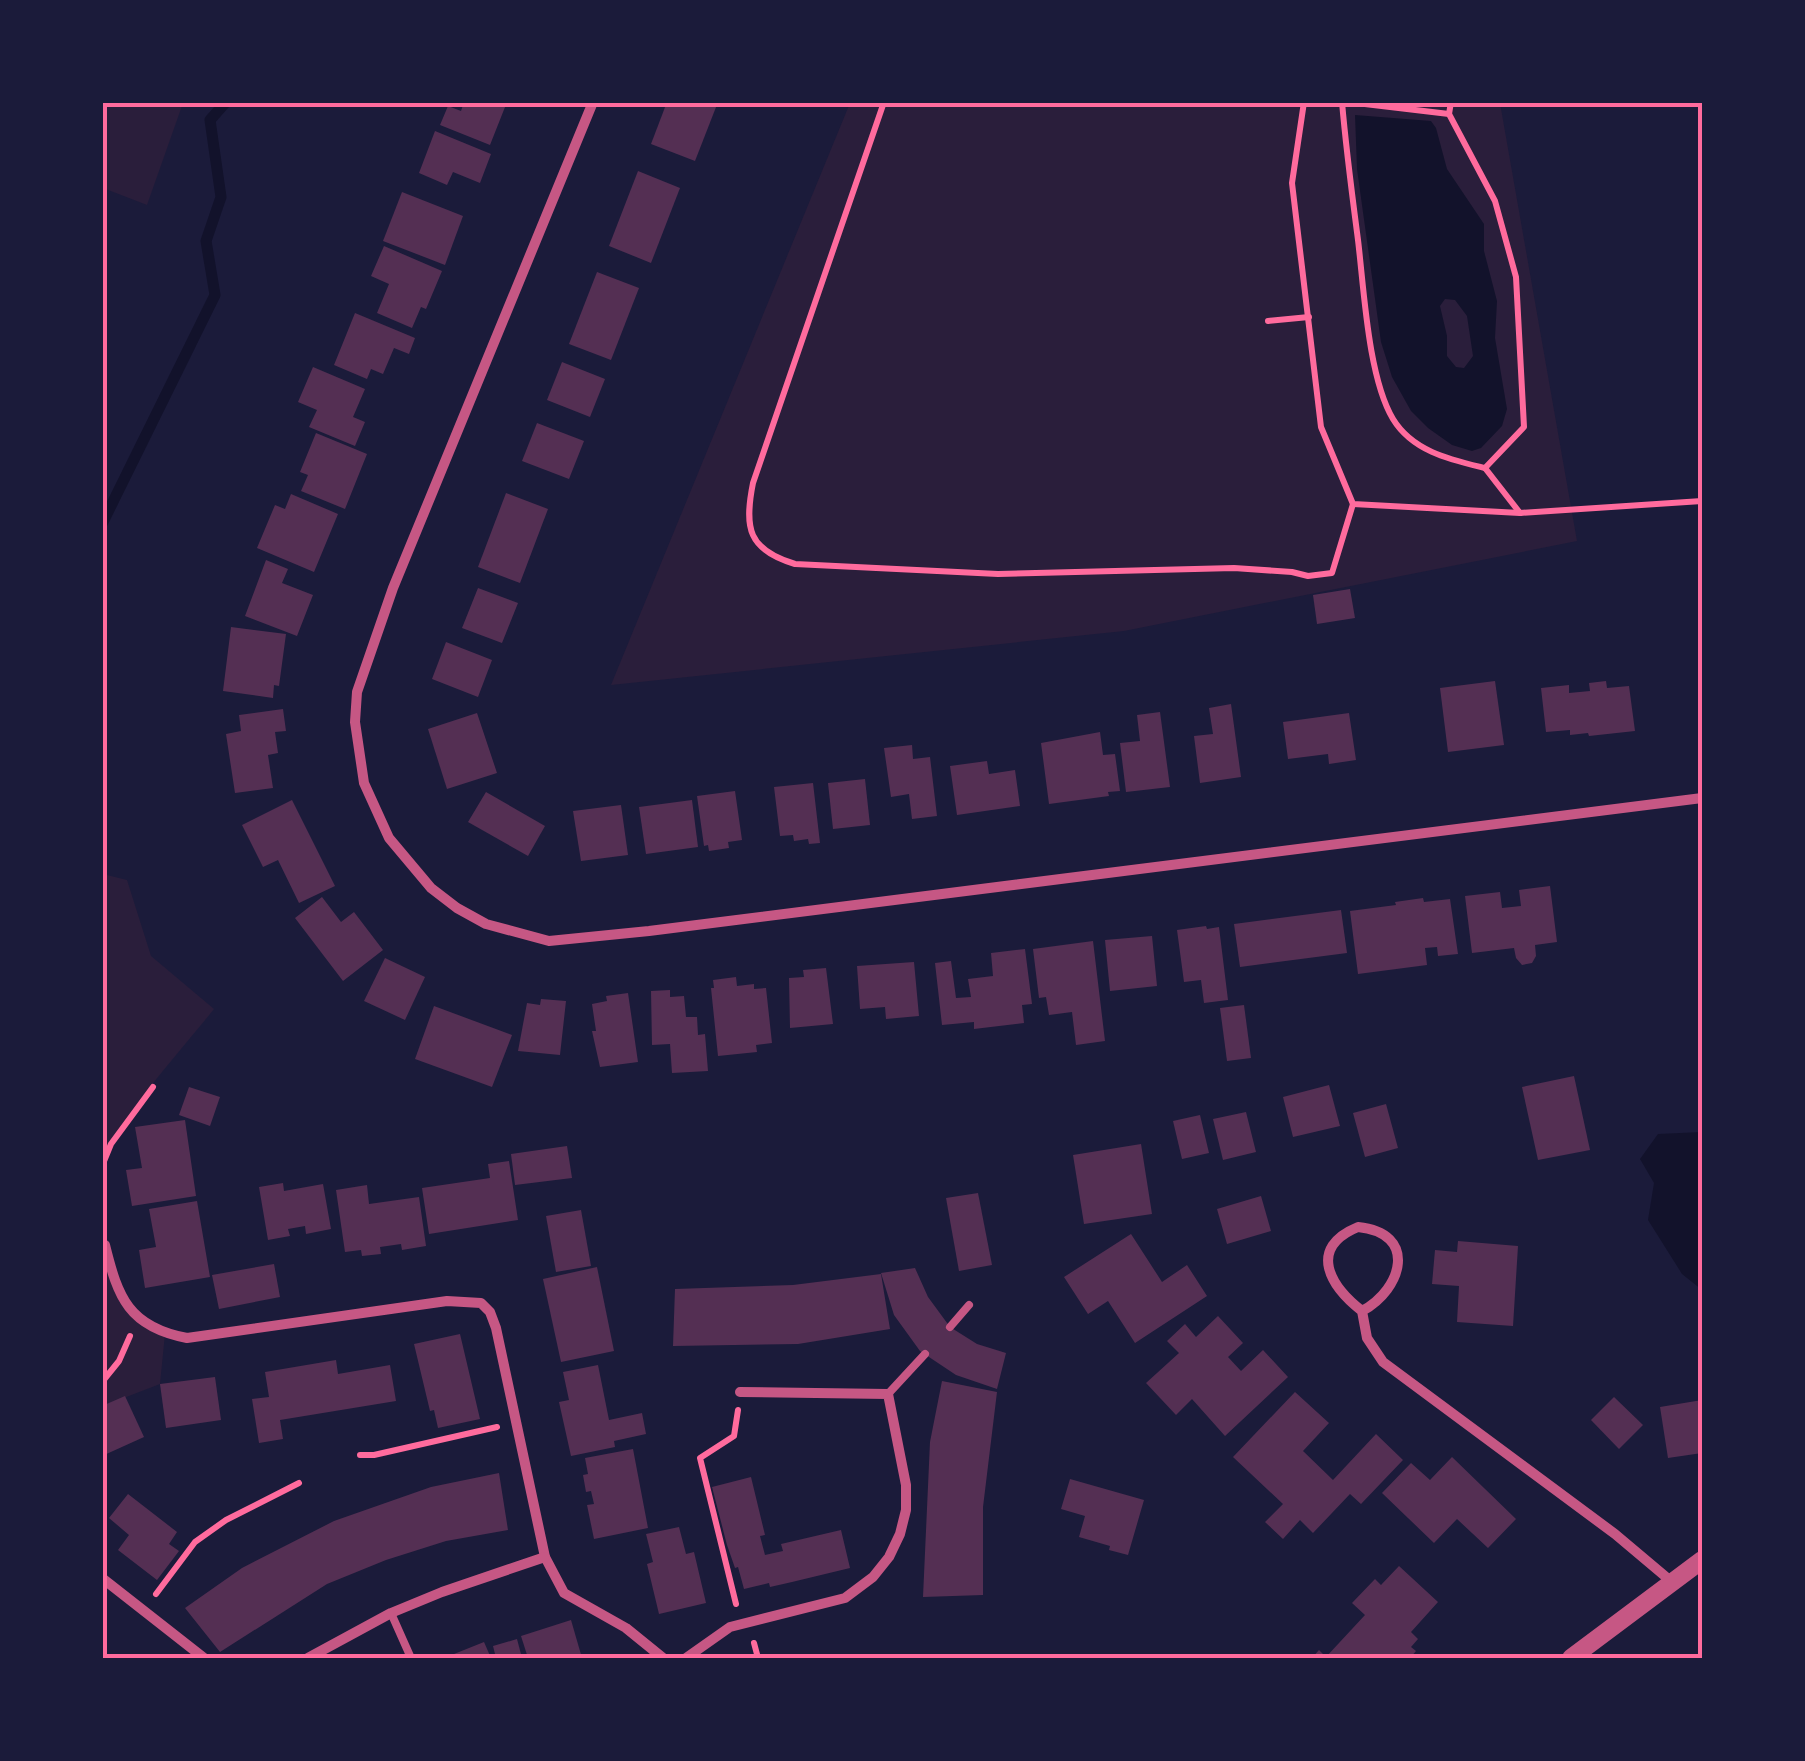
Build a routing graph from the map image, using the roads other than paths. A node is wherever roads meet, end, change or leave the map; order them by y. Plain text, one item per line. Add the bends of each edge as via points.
1 (593, 102) edge
2 (1702, 798) edge
3 (105, 1245) dead end
4 (969, 1306) dead end
5 (1362, 1311) junction
6 (950, 1327) dead end
7 (925, 1354) dead end
8 (740, 1392) road end
9 (888, 1394) junction
10 (545, 1558) junction
11 (1702, 1560) edge
12 (102, 1578) edge
13 (1672, 1582) junction
14 (391, 1613) junction
15 (204, 1658) edge
16 (308, 1658) edge
17 (411, 1658) edge
18 (663, 1658) edge
19 (686, 1658) edge
20 (1571, 1658) edge

1 - 2 street via 393,588 357,692 357,753 374,811 408,865 457,908 486,924 548,940
3 - 10 street via 116,1289 164,1334 205,1337 447,1301 480,1303 496,1328
4 - 6 lane
5 - 5 street via 1392,1286 1399,1262 1381,1232 1358,1227 1338,1240 1328,1263 1338,1292
5 - 13 street via 1367,1338 1383,1362
7 - 9 lane
8 - 9 street
9 - 19 street via 906,1485 906,1510 889,1557 845,1598 730,1627
10 - 14 street
10 - 18 street via 564,1594 626,1628
11 - 13 street
12 - 15 street
13 - 20 street
14 - 16 street
14 - 17 lane

